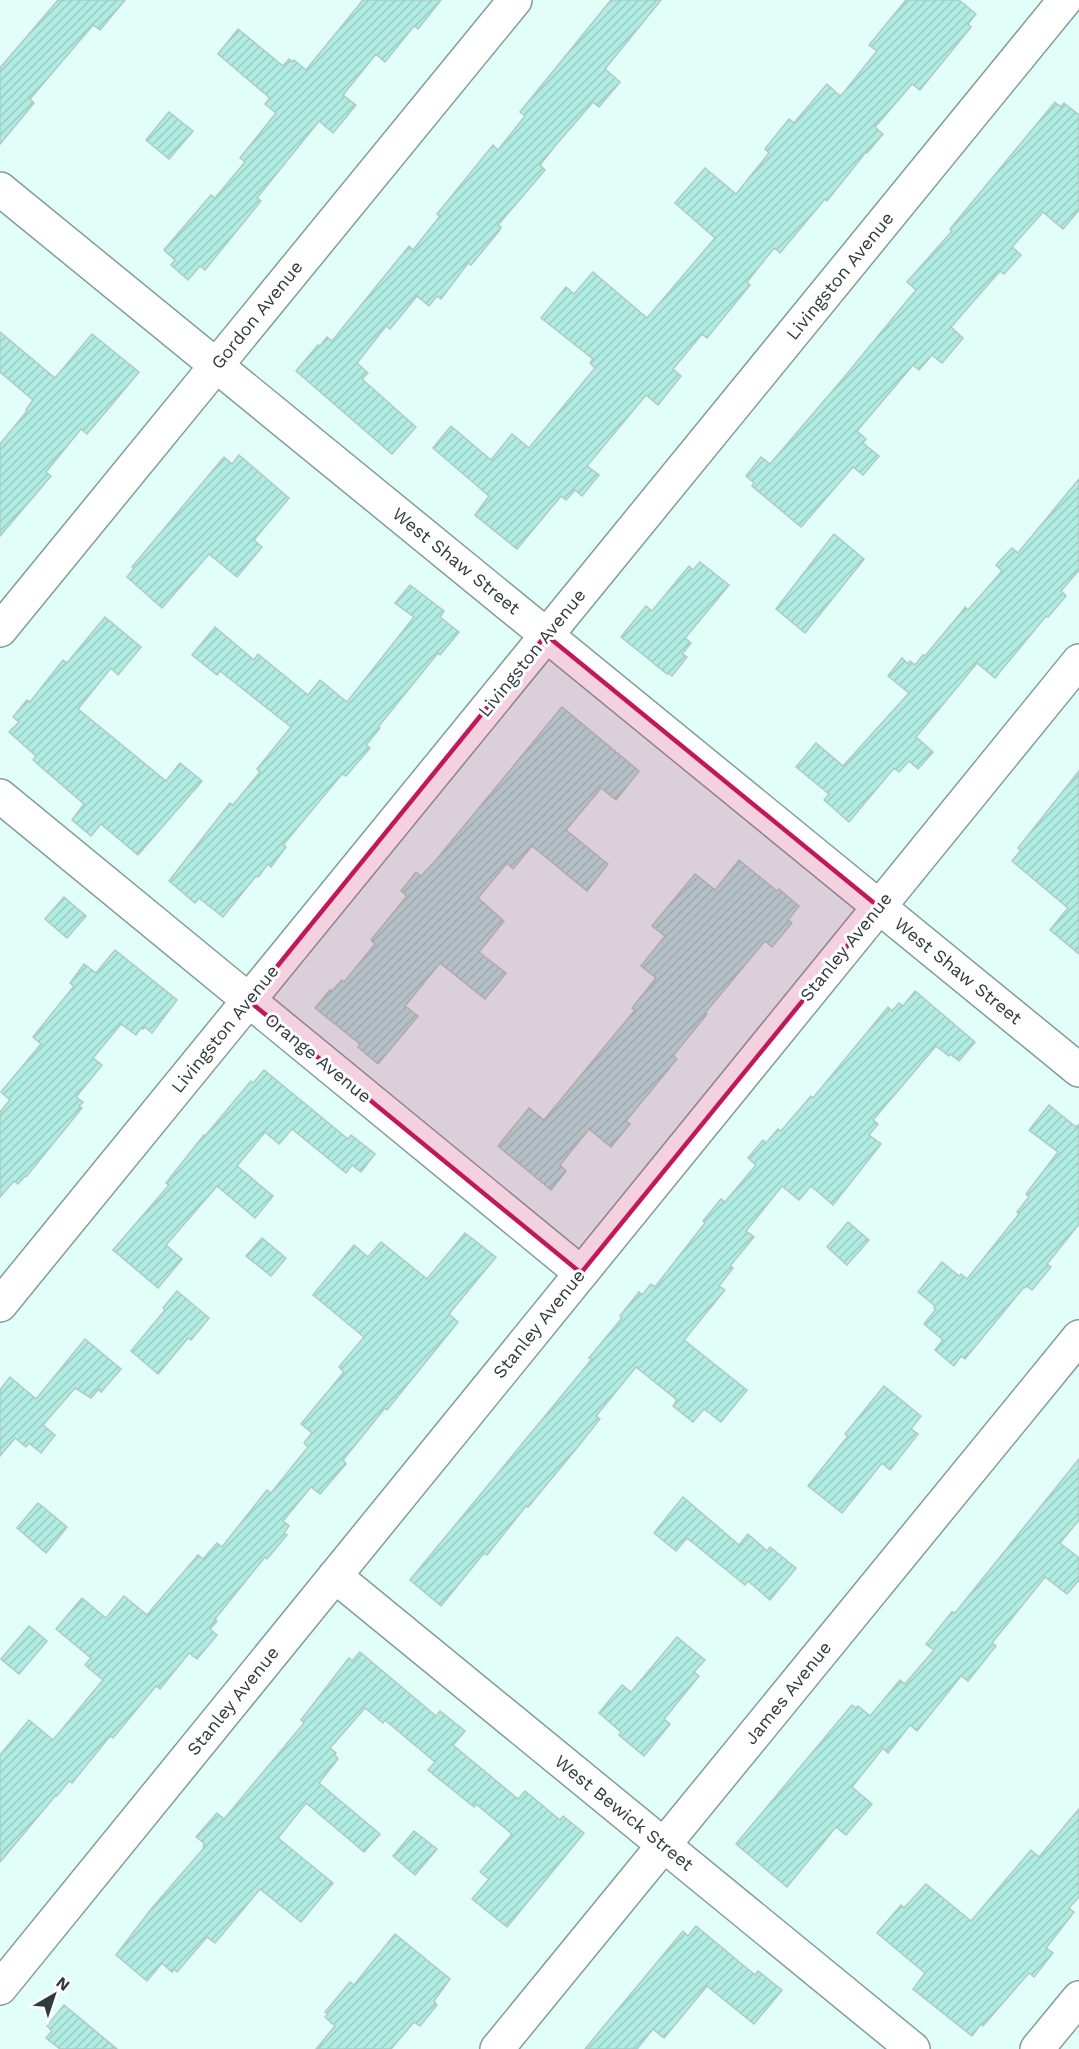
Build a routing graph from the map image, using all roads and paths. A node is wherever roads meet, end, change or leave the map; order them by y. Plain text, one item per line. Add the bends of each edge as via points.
1 (515, 0) edge
2 (1065, 0) edge
3 (0, 189) edge
4 (216, 366) junction
5 (0, 630) edge
6 (546, 635) junction
7 (1079, 661) edge
8 (0, 796) edge
9 (879, 907) junction
10 (249, 1000) junction
11 (1079, 1070) edge
12 (581, 1273) junction
13 (0, 1305) edge
14 (1079, 1337) edge
15 (335, 1576) junction
16 (664, 1845) junction
17 (0, 1988) edge
18 (1079, 1998) edge
19 (497, 2049) edge
20 (914, 2049) edge
21 (1037, 2049) edge

1 - 4 street, Gordon Avenue
2 - 6 street, Livingston Avenue
3 - 4 street, West Shaw Street
4 - 5 street, Gordon Avenue
4 - 6 street, West Shaw Street
6 - 9 street, West Shaw Street
6 - 10 street, Livingston Avenue
7 - 9 street, Stanley Avenue
8 - 10 street, Orange Avenue
9 - 11 street, West Shaw Street
9 - 12 street, Stanley Avenue
10 - 12 street, Orange Avenue
10 - 13 street, Livingston Avenue
12 - 15 street, Stanley Avenue
14 - 16 street, James Avenue
15 - 16 street, West Bewick Street
15 - 17 street, Stanley Avenue
16 - 19 street, James Avenue
16 - 20 street, West Bewick Street
18 - 21 street

